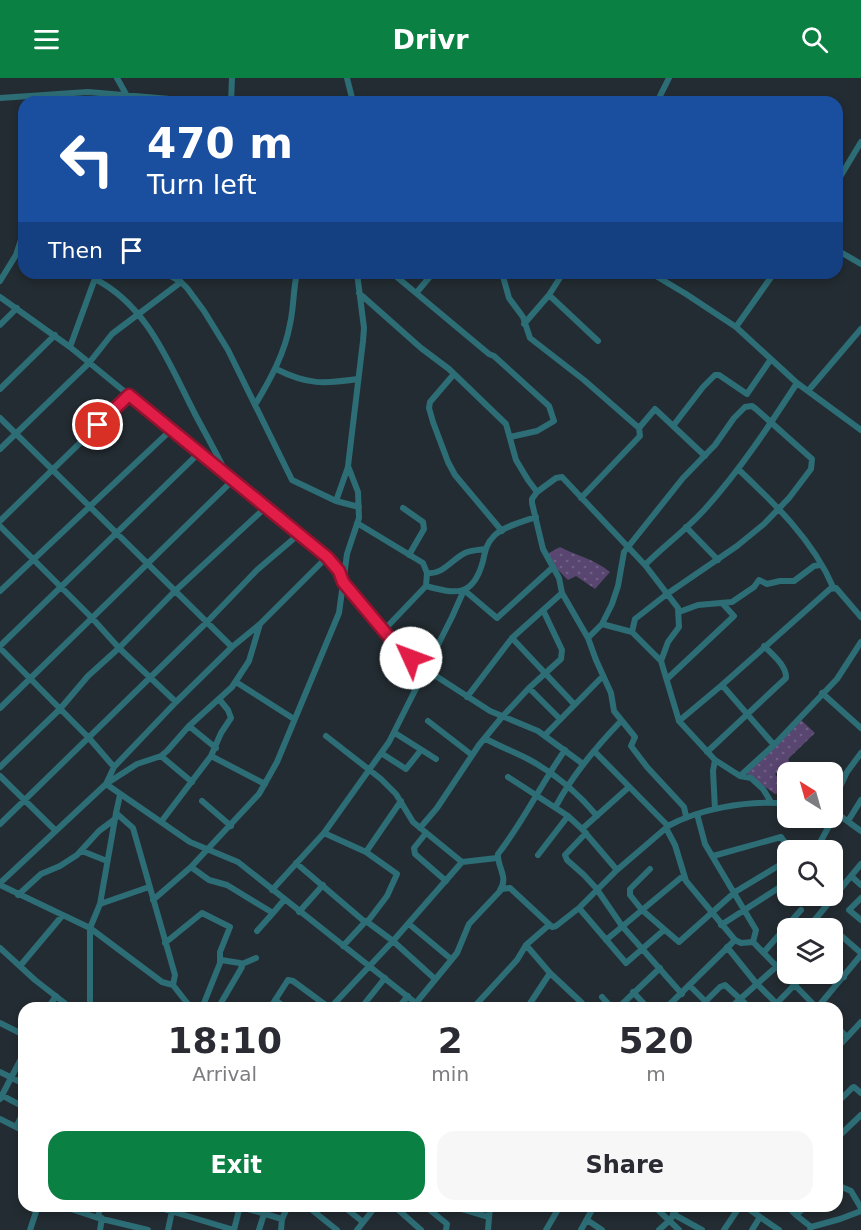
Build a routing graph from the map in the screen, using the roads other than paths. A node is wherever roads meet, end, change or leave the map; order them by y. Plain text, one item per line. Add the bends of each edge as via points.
1 (117, 78) edge
2 (232, 78) edge
3 (347, 78) edge
4 (669, 78) edge
5 (88, 92) junction
6 (29, 96) edge
7 (87, 96) edge
8 (127, 96) joint
9 (231, 96) edge
10 (352, 96) edge
11 (660, 96) edge
12 (18, 97) edge
13 (0, 98) edge
14 (861, 142) edge
15 (843, 172) edge
16 (18, 249) edge
17 (843, 254) edge
18 (861, 264) edge
19 (95, 279) edge
20 (100, 279) edge
21 (176, 279) edge
22 (296, 279) edge
23 (358, 279) edge
24 (400, 279) edge
25 (428, 279) edge
26 (504, 279) edge
27 (559, 279) edge
28 (660, 279) edge
29 (770, 279) edge
30 (0, 281) edge
31 (181, 282) junction
32 (417, 292) junction
33 (359, 293) junction
34 (549, 295) junction
35 (0, 297) edge
36 (17, 308) junction
37 (138, 312) junction
38 (524, 324) junction
39 (0, 325) edge
40 (736, 327) junction
41 (861, 329) edge
42 (55, 335) junction
43 (598, 341) dead end
44 (70, 347) junction
45 (771, 359) junction
46 (89, 363) junction
47 (276, 369) junction
48 (454, 374) junction
49 (358, 379) junction
50 (797, 383) junction
51 (0, 389) edge
52 (808, 391) junction
53 (129, 395) junction
54 (255, 405) junction
55 (0, 418) edge
56 (772, 421) junction
57 (673, 426) junction
58 (639, 428) junction
59 (172, 429) junction
60 (861, 430) edge
61 (15, 434) junction
62 (510, 437) junction
63 (0, 449) edge
64 (200, 452) junction
65 (705, 456) junction
66 (348, 466) junction
67 (738, 469) junction
68 (52, 470) junction
69 (230, 478) junction
70 (537, 492) junction
71 (581, 498) junction
72 (336, 501) junction
73 (89, 507) junction
74 (266, 507) junction
75 (359, 507) junction
76 (403, 508) dead end
77 (778, 509) junction
78 (536, 517) junction
79 (0, 521) edge
80 (357, 523) junction
81 (0, 526) edge
82 (686, 527) junction
83 (502, 531) junction
84 (116, 534) junction
85 (298, 535) junction
86 (628, 548) junction
87 (485, 549) junction
88 (409, 555) junction
89 (327, 557) junction
90 (34, 560) junction
91 (718, 560) junction
92 (147, 564) junction
93 (645, 565) junction
94 (820, 565) junction
95 (552, 567) junction
96 (427, 573) junction
97 (343, 582) junction
98 (426, 586) junction
99 (61, 587) junction
100 (833, 587) junction
101 (464, 590) junction
102 (0, 591) edge
103 (174, 592) junction
104 (562, 593) junction
105 (667, 594) junction
106 (722, 603) junction
107 (543, 610) junction
108 (679, 612) junction
109 (861, 617) edge
110 (92, 618) junction
111 (206, 624) junction
112 (260, 624) junction
113 (602, 624) junction
114 (384, 630) junction
115 (632, 632) junction
116 (512, 638) junction
117 (588, 638) junction
118 (861, 642) edge
119 (764, 646) junction
120 (0, 647) edge
121 (232, 647) junction
122 (119, 648) junction
123 (661, 661) junction
124 (425, 669) junction
125 (544, 674) junction
126 (603, 676) junction
127 (152, 677) junction
128 (30, 679) junction
129 (667, 679) junction
130 (236, 682) junction
131 (722, 685) junction
132 (529, 688) junction
133 (822, 693) junction
134 (467, 697) junction
135 (219, 699) junction
136 (176, 702) junction
137 (574, 704) junction
138 (0, 708) edge
139 (60, 708) junction
140 (748, 714) junction
141 (502, 717) junction
142 (294, 719) junction
143 (560, 719) junction
144 (428, 721) dead end
145 (621, 721) junction
146 (679, 721) junction
147 (189, 726) junction
148 (861, 728) edge
149 (395, 734) junction
150 (546, 735) junction
151 (326, 736) dead end
152 (89, 738) junction
153 (486, 739) junction
154 (774, 745) junction
155 (216, 748) junction
156 (421, 750) junction
157 (565, 750) junction
158 (594, 751) junction
159 (707, 752) junction
160 (381, 753) junction
161 (861, 753) edge
162 (472, 755) junction
163 (161, 756) junction
164 (211, 756) junction
165 (436, 759) dead end
166 (715, 760) junction
167 (583, 764) junction
168 (0, 767) edge
169 (114, 767) junction
170 (370, 770) junction
171 (549, 773) junction
172 (0, 776) edge
173 (740, 776) junction
174 (508, 777) dead end
175 (843, 781) edge
176 (192, 782) junction
177 (106, 784) junction
178 (265, 784) junction
179 (567, 786) junction
180 (629, 787) junction
181 (120, 795) junction
182 (537, 795) junction
183 (25, 800) junction
184 (861, 800) edge
185 (202, 801) dead end
186 (401, 801) junction
187 (771, 802) junction
188 (777, 802) edge
189 (556, 806) junction
190 (715, 809) junction
191 (697, 814) junction
192 (116, 816) junction
193 (568, 816) junction
194 (597, 816) junction
195 (686, 816) junction
196 (843, 817) edge
197 (848, 821) junction
198 (161, 822) junction
199 (0, 824) edge
200 (231, 826) junction
201 (667, 827) junction
202 (56, 831) junction
203 (423, 831) junction
204 (584, 831) junction
205 (861, 831) edge
206 (324, 833) junction
207 (784, 840) edge
208 (82, 850) junction
209 (208, 850) junction
210 (366, 852) junction
211 (538, 855) dead end
212 (713, 856) junction
213 (497, 858) junction
214 (107, 861) junction
215 (462, 862) junction
216 (296, 863) junction
217 (861, 864) edge
218 (191, 867) junction
219 (777, 867) edge
220 (650, 869) dead end
221 (617, 870) junction
222 (683, 876) junction
223 (851, 876) junction
224 (446, 881) junction
225 (0, 884) edge
226 (322, 885) junction
227 (861, 885) edge
228 (843, 886) edge
229 (149, 887) junction
230 (777, 889) edge
231 (272, 890) junction
232 (500, 890) junction
233 (597, 891) junction
234 (735, 892) junction
235 (18, 895) junction
236 (861, 898) edge
237 (153, 900) junction
238 (284, 900) junction
239 (100, 904) junction
240 (826, 906) edge
241 (579, 908) junction
242 (642, 910) junction
243 (801, 910) dead end
244 (713, 911) junction
245 (744, 911) junction
246 (299, 912) junction
247 (273, 913) junction
248 (62, 916) junction
249 (816, 918) edge
250 (861, 920) edge
251 (367, 922) junction
252 (409, 924) junction
253 (549, 925) junction
254 (721, 925) junction
255 (622, 926) junction
256 (90, 928) junction
257 (664, 930) junction
258 (257, 931) dead end
259 (843, 938) edge
260 (606, 940) junction
261 (735, 940) junction
262 (393, 941) junction
263 (753, 942) junction
264 (165, 943) junction
265 (526, 945) junction
266 (343, 946) junction
267 (727, 947) junction
268 (0, 948) edge
269 (643, 949) junction
270 (764, 952) junction
271 (861, 954) edge
272 (256, 958) dead end
273 (451, 959) junction
274 (221, 960) junction
275 (242, 964) junction
276 (20, 966) junction
277 (369, 966) junction
278 (776, 967) junction
279 (660, 968) junction
280 (550, 973) junction
281 (844, 977) joint
282 (386, 978) junction
283 (435, 979) junction
284 (756, 983) junction
285 (173, 985) junction
286 (690, 986) junction
287 (795, 986) junction
288 (633, 992) junction
289 (682, 994) junction
290 (56, 996) junction
291 (408, 996) junction
292 (602, 997) dead end
293 (740, 997) junction
294 (275, 1000) joint
295 (52, 1002) edge
296 (64, 1002) edge
297 (90, 1002) edge
298 (186, 1002) edge
299 (204, 1002) edge
300 (221, 1002) edge
301 (278, 1002) edge
302 (321, 1002) edge
303 (337, 1002) edge
304 (367, 1002) edge
305 (403, 1002) edge
306 (415, 1002) edge
307 (421, 1002) edge
308 (478, 1002) edge
309 (530, 1002) edge
310 (581, 1002) edge
311 (607, 1002) edge
312 (624, 1002) edge
313 (642, 1002) edge
314 (673, 1002) edge
315 (706, 1002) joint
316 (735, 1002) edge
317 (745, 1002) edge
318 (775, 1002) edge
319 (782, 1002) edge
320 (811, 1002) edge
321 (822, 1002) edge
322 (861, 1022) edge
323 (0, 1023) edge
324 (18, 1032) edge
325 (843, 1033) edge
326 (847, 1037) junction
327 (843, 1041) edge
328 (18, 1065) edge
329 (0, 1072) edge
330 (11, 1078) junction
331 (18, 1081) edge
332 (861, 1093) edge
333 (1, 1097) edge
334 (843, 1097) edge
335 (18, 1106) edge
336 (0, 1119) edge
337 (860, 1119) edge
338 (18, 1122) edge
339 (16, 1127) joint
340 (843, 1133) edge
341 (843, 1188) edge
342 (861, 1209) edge
343 (36, 1212) edge
344 (81, 1212) edge
345 (100, 1212) edge
346 (171, 1212) edge
347 (181, 1212) edge
348 (238, 1212) edge
349 (258, 1212) edge
350 (285, 1212) edge
351 (314, 1212) edge
352 (350, 1212) edge
353 (371, 1212) edge
354 (401, 1212) edge
355 (432, 1212) edge
356 (472, 1212) edge
357 (489, 1212) edge
358 (556, 1212) edge
359 (591, 1212) edge
360 (664, 1212) edge
361 (675, 1212) edge
362 (740, 1212) edge
363 (753, 1212) edge
364 (793, 1212) edge
365 (799, 1212) edge
366 (264, 1214) junction
367 (796, 1215) junction
368 (489, 1217) junction
369 (672, 1217) junction
370 (760, 1217) junction
371 (100, 1218) junction
372 (282, 1219) junction
373 (587, 1220) junction
374 (363, 1222) junction
375 (810, 1229) edge
376 (30, 1230) edge
377 (100, 1230) edge
378 (148, 1230) edge
379 (168, 1230) edge
380 (234, 1230) edge
381 (259, 1230) edge
382 (281, 1230) edge
383 (337, 1230) edge
384 (357, 1230) edge
385 (421, 1230) edge
386 (446, 1230) edge
387 (488, 1230) edge
388 (546, 1230) edge
389 (581, 1230) edge
390 (602, 1230) edge
391 (659, 1230) edge
392 (678, 1230) edge
393 (702, 1230) edge
394 (724, 1230) edge
395 (752, 1230) edge
396 (779, 1230) edge

1 - 8 street
2 - 9 street
3 - 10 street
4 - 11 street
5 - 6 street
5 - 7 street
5 - 8 street
12 - 13 street
14 - 15 street
16 - 30 street
17 - 18 street
19 - 44 street
20 - 37 street
21 - 31 street
22 - 47 street via 290,324
23 - 33 street
24 - 32 street
25 - 32 street
26 - 38 street
27 - 34 street
28 - 40 street
29 - 40 street
31 - 37 street
31 - 54 street via 228,350
32 - 62 street via 549,406 554,421 537,431
33 - 48 street
33 - 49 street via 364,328
34 - 38 street
34 - 43 street
35 - 36 street
36 - 39 street
36 - 42 street
37 - 46 street via 112,334
37 - 69 street
38 - 58 street via 530,338
40 - 45 street
41 - 52 street
42 - 44 street
42 - 51 street
44 - 46 street
45 - 50 street
45 - 57 street via 747,394 715,375
46 - 53 street
46 - 61 street
47 - 49 street via 308,382
47 - 54 street
48 - 62 street via 506,424
48 - 83 street via 430,402 433,422 455,475
49 - 66 street
50 - 52 street
50 - 56 street
52 - 60 street
53 - 59 street
53 - 68 street
54 - 72 street via 292,480
55 - 61 street
56 - 65 street via 752,406 745,407
56 - 67 street
56 - 77 street via 812,459 813,465
57 - 58 street via 655,408
57 - 65 street
58 - 71 street via 640,436
59 - 64 street
59 - 73 street
61 - 63 street
61 - 68 street
62 - 70 street via 521,469
64 - 69 street
64 - 84 street
65 - 86 street
66 - 72 street
66 - 75 street
67 - 77 street
67 - 82 street
68 - 73 street
68 - 79 street
69 - 74 street
69 - 92 street
70 - 71 street via 562,477
70 - 78 street via 532,499
71 - 86 street
72 - 75 street
73 - 84 street
73 - 90 street
74 - 85 street
74 - 103 street
75 - 80 street
76 - 88 street via 423,522
77 - 91 street
77 - 94 street via 802,535
78 - 83 street
78 - 95 street via 543,549
80 - 88 street
80 - 97 street
81 - 90 street
82 - 91 street
82 - 93 street
83 - 87 street
84 - 92 street
84 - 99 street
85 - 89 street
85 - 111 street via 257,570
86 - 93 street
86 - 113 street via 621,559 618,586
87 - 96 street via 466,552 442,570
87 - 101 street via 478,575
88 - 96 street via 423,563
89 - 97 street
89 - 112 street
90 - 99 street
90 - 102 street
91 - 105 street
92 - 103 street
92 - 110 street
93 - 105 street
94 - 100 street
94 - 106 street via 794,581 766,584 759,580 735,600
95 - 101 street via 497,618
95 - 104 street via 560,578
96 - 98 street
97 - 114 street
97 - 142 street via 339,613
98 - 101 street via 452,593
98 - 114 street
99 - 110 street
99 - 120 street
100 - 109 street
100 - 119 street
101 - 124 street
103 - 111 street
103 - 122 street
104 - 107 street
104 - 117 street
105 - 108 street
105 - 115 street via 635,619
106 - 108 street
106 - 129 street via 734,616
107 - 116 street
107 - 125 street via 562,654
108 - 123 street via 679,627
110 - 122 street
110 - 128 street
111 - 121 street
111 - 127 street
112 - 121 street
112 - 130 street via 254,648
113 - 115 street
113 - 117 street
114 - 124 street
115 - 123 street
116 - 125 street
116 - 134 street
117 - 126 street
118 - 133 street via 837,679
119 - 131 street
119 - 140 street via 787,674
120 - 128 street
121 - 136 street
122 - 127 street
122 - 139 street
123 - 129 street
124 - 134 street
124 - 149 street
125 - 132 street
125 - 137 street
126 - 137 street
126 - 145 street
127 - 136 street
127 - 152 street
128 - 138 street
128 - 139 street
129 - 146 street
130 - 135 street
130 - 142 street
131 - 140 street
131 - 146 street
132 - 141 street
132 - 143 street
133 - 148 street
133 - 154 street
134 - 141 street
135 - 147 street
135 - 155 street via 231,718
136 - 169 street
137 - 143 street
139 - 152 street
139 - 168 street
140 - 154 street
140 - 159 street
141 - 150 street
141 - 153 street
142 - 178 street
143 - 150 street
144 - 162 street
145 - 158 street
145 - 195 street via 635,738 632,746 684,807
146 - 159 street
147 - 155 street
147 - 163 street
149 - 156 street
149 - 160 street
150 - 157 street
151 - 170 street
152 - 169 street
152 - 183 street
153 - 162 street
153 - 171 street
154 - 173 street
155 - 164 street
156 - 160 street via 406,769
156 - 165 street
157 - 167 street
157 - 171 street
158 - 167 street
158 - 180 street
159 - 166 street
160 - 170 street
161 - 175 street
162 - 203 street
163 - 176 street
163 - 177 street via 137,764
164 - 176 street
164 - 178 street
166 - 173 street
166 - 190 street
167 - 179 street
169 - 177 street
170 - 186 street
170 - 206 street
171 - 179 street
171 - 182 street
172 - 183 street
173 - 187 street via 759,784
174 - 182 street
176 - 198 street
177 - 181 street
177 - 202 street
178 - 200 street
179 - 189 street
179 - 194 street
180 - 194 street
180 - 201 street
181 - 192 street
181 - 198 street
182 - 189 street
182 - 213 street
183 - 199 street
183 - 202 street
184 - 197 street
185 - 200 street
186 - 203 street
186 - 210 street
187 - 188 street
187 - 190 street
189 - 193 street
190 - 191 street
191 - 195 street
191 - 212 street via 705,844
192 - 208 street
192 - 214 street
192 - 229 street via 133,828
193 - 204 street
193 - 211 street
194 - 204 street
195 - 201 street
196 - 197 street
197 - 205 street
198 - 209 street
200 - 209 street
201 - 221 street
201 - 222 street
202 - 225 street
203 - 215 street
203 - 224 street via 413,850
204 - 221 street
204 - 233 street via 565,855
206 - 210 street
206 - 216 street
207 - 212 street via 782,837
208 - 214 street
208 - 235 street via 41,874
209 - 218 street
209 - 231 street via 238,862
210 - 251 street via 397,874 387,896
212 - 234 street
213 - 215 street
213 - 232 street via 504,876
214 - 239 street
215 - 224 street
216 - 226 street
216 - 231 street
217 - 223 street
218 - 237 street
218 - 247 street
219 - 234 street
220 - 242 street via 630,889
221 - 233 street
222 - 242 street
222 - 244 street
223 - 227 street
223 - 228 street
224 - 252 street
225 - 235 street
226 - 246 street
226 - 251 street
229 - 237 street
229 - 239 street
230 - 245 street
231 - 238 street
232 - 253 street via 510,888
232 - 273 street via 469,924
233 - 241 street
233 - 255 street
234 - 244 street
234 - 245 street
235 - 248 street
236 - 250 street via 849,910
237 - 264 street
238 - 246 street
238 - 247 street
239 - 256 street
240 - 249 street
241 - 253 street via 556,926
241 - 260 street
242 - 255 street
242 - 257 street
243 - 270 street
244 - 254 street
244 - 257 street via 679,942
245 - 254 street
245 - 263 street via 756,930
246 - 266 street
247 - 258 street
248 - 256 street
248 - 276 street
251 - 262 street
251 - 266 street
252 - 262 street
252 - 273 street
253 - 265 street
254 - 261 street
255 - 260 street
255 - 269 street
256 - 285 street via 162,982
256 - 297 street
257 - 269 street
259 - 271 street
260 - 269 street via 626,963
261 - 263 street
261 - 267 street
262 - 277 street
262 - 283 street
263 - 270 street
264 - 274 street via 202,913 230,927 220,952
264 - 285 street via 175,975
265 - 280 street
265 - 308 street
266 - 277 street
267 - 284 street
267 - 286 street
268 - 276 street
269 - 279 street
270 - 278 street
271 - 281 street
272 - 275 street
273 - 283 street
274 - 275 street
274 - 299 street
275 - 300 street
276 - 290 street
277 - 282 street
277 - 303 street
278 - 284 street
278 - 287 street
279 - 288 street
279 - 289 street
280 - 309 street
280 - 310 street
281 - 321 street
282 - 291 street
282 - 304 street
283 - 307 street
284 - 293 street
284 - 318 street
285 - 298 street
286 - 289 street
286 - 315 street
287 - 319 street
287 - 320 street
288 - 312 street
288 - 313 street
289 - 314 street
290 - 295 street
290 - 296 street
291 - 305 street
291 - 306 street
292 - 311 street
293 - 315 street via 725,985
293 - 316 street
293 - 317 street
294 - 301 street
294 - 302 street via 290,980
322 - 326 street
323 - 324 street
325 - 326 street
326 - 327 street
328 - 330 street
329 - 330 street
330 - 331 street
330 - 333 street
332 - 334 street via 854,1087
333 - 335 street
336 - 339 street
337 - 340 street
338 - 339 street
341 - 342 street via 851,1191
342 - 375 street
343 - 376 street
344 - 371 street
345 - 371 street
346 - 379 street
347 - 380 street
348 - 380 street
349 - 366 street
350 - 372 street
351 - 383 street
352 - 374 street
353 - 374 street
354 - 385 street
355 - 386 street via 447,1224
356 - 368 street
357 - 368 street
358 - 388 street
359 - 373 street
360 - 369 street
361 - 369 street
362 - 394 street
363 - 370 street
364 - 367 street
365 - 367 street
366 - 372 street
366 - 381 street
367 - 375 street
368 - 387 street
369 - 391 street
369 - 392 street
369 - 393 street
370 - 395 street
370 - 396 street
371 - 377 street
371 - 378 street
372 - 382 street
373 - 389 street
373 - 390 street
374 - 384 street

